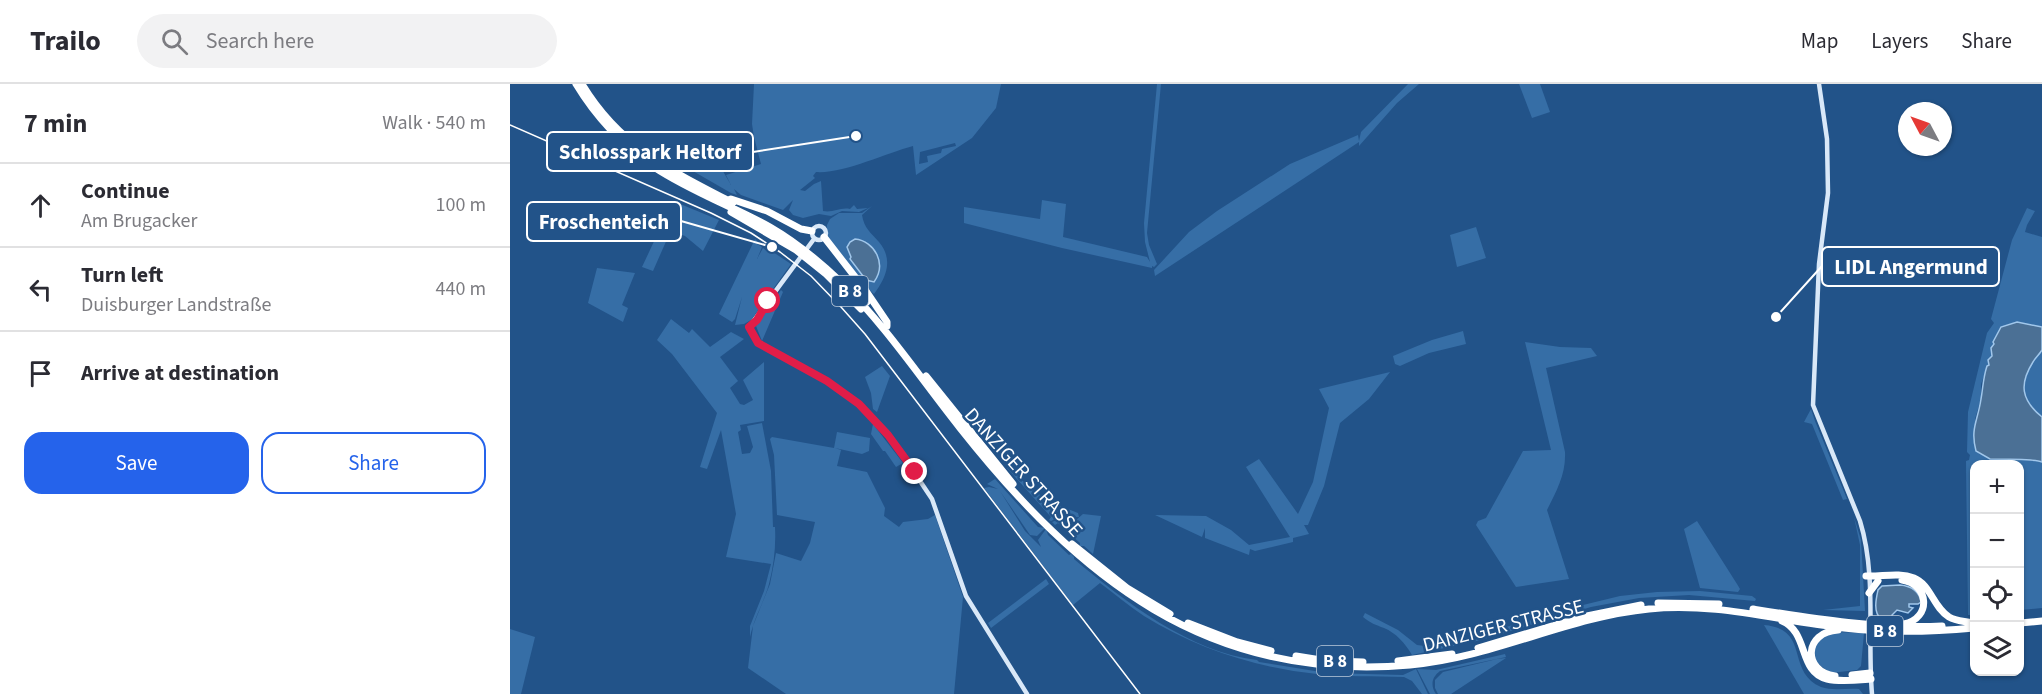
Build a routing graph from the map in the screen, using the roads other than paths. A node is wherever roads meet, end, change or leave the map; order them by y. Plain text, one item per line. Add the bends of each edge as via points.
1 (576, 84) edge
2 (582, 84) edge
3 (1818, 84) edge
4 (717, 195) junction
5 (812, 231) junction
6 (824, 237) junction
7 (814, 239) junction
8 (805, 250) junction
9 (887, 329) junction
10 (1868, 578) junction
11 (1878, 581) junction
12 (1869, 592) junction
13 (2042, 616) edge
14 (1772, 617) junction
15 (1868, 618) junction
16 (2024, 618) edge
17 (2042, 621) edge
18 (2024, 623) edge
19 (1970, 624) edge
20 (1970, 625) edge
21 (1894, 626) junction
22 (1970, 626) edge
23 (1844, 628) junction
24 (1869, 676) junction
25 (1027, 694) edge
26 (1871, 694) edge

1 - 8 highway via 604,124 632,151 701,195
2 - 4 highway, DANZIGER STRASSE / B 8 via 600,112 635,146
3 - 10 main road via 1827,139 1828,193 1819,264 1813,405 1864,536
4 - 5 highway
4 - 8 highway, DANZIGER STRASSE / B 8 via 775,225
5 - 6 main road via 821,227
5 - 7 main road
6 - 7 main road
6 - 9 highway via 866,291 887,322
7 - 8 main road
8 - 9 highway, DANZIGER STRASSE / B 8
8 - 25 main road via 749,327 758,343 827,381 859,404 896,445 935,505 966,596
9 - 14 highway, DANZIGER STRASSE / B 8 via 987,461 1068,547 1152,609 1236,646 1302,662 1376,667 1461,657 1585,621 1642,609 1701,607
9 - 21 highway, DANZIGER STRASSE / B 8 via 997,465 1071,543 1148,601 1237,642 1323,660 1394,662 1469,650 1604,612 1675,602
10 - 11 highway
10 - 12 main road
10 - 15 main road
10 - 19 highway via 1917,579 1946,615
11 - 12 highway
11 - 21 highway via 1908,581 1917,586 1923,598 1923,608 1916,619
12 - 15 main road
13 - 16 highway
14 - 23 highway, DANZIGER STRASSE / B 8
14 - 24 highway via 1787,623 1795,632 1815,673 1832,680
15 - 24 main road
17 - 18 highway
20 - 21 highway, DANZIGER STRASSE / B 8
22 - 23 highway, DANZIGER STRASSE / B 8 via 1918,632
23 - 24 highway via 1818,637 1812,650 1815,665 1832,676
24 - 26 main road

